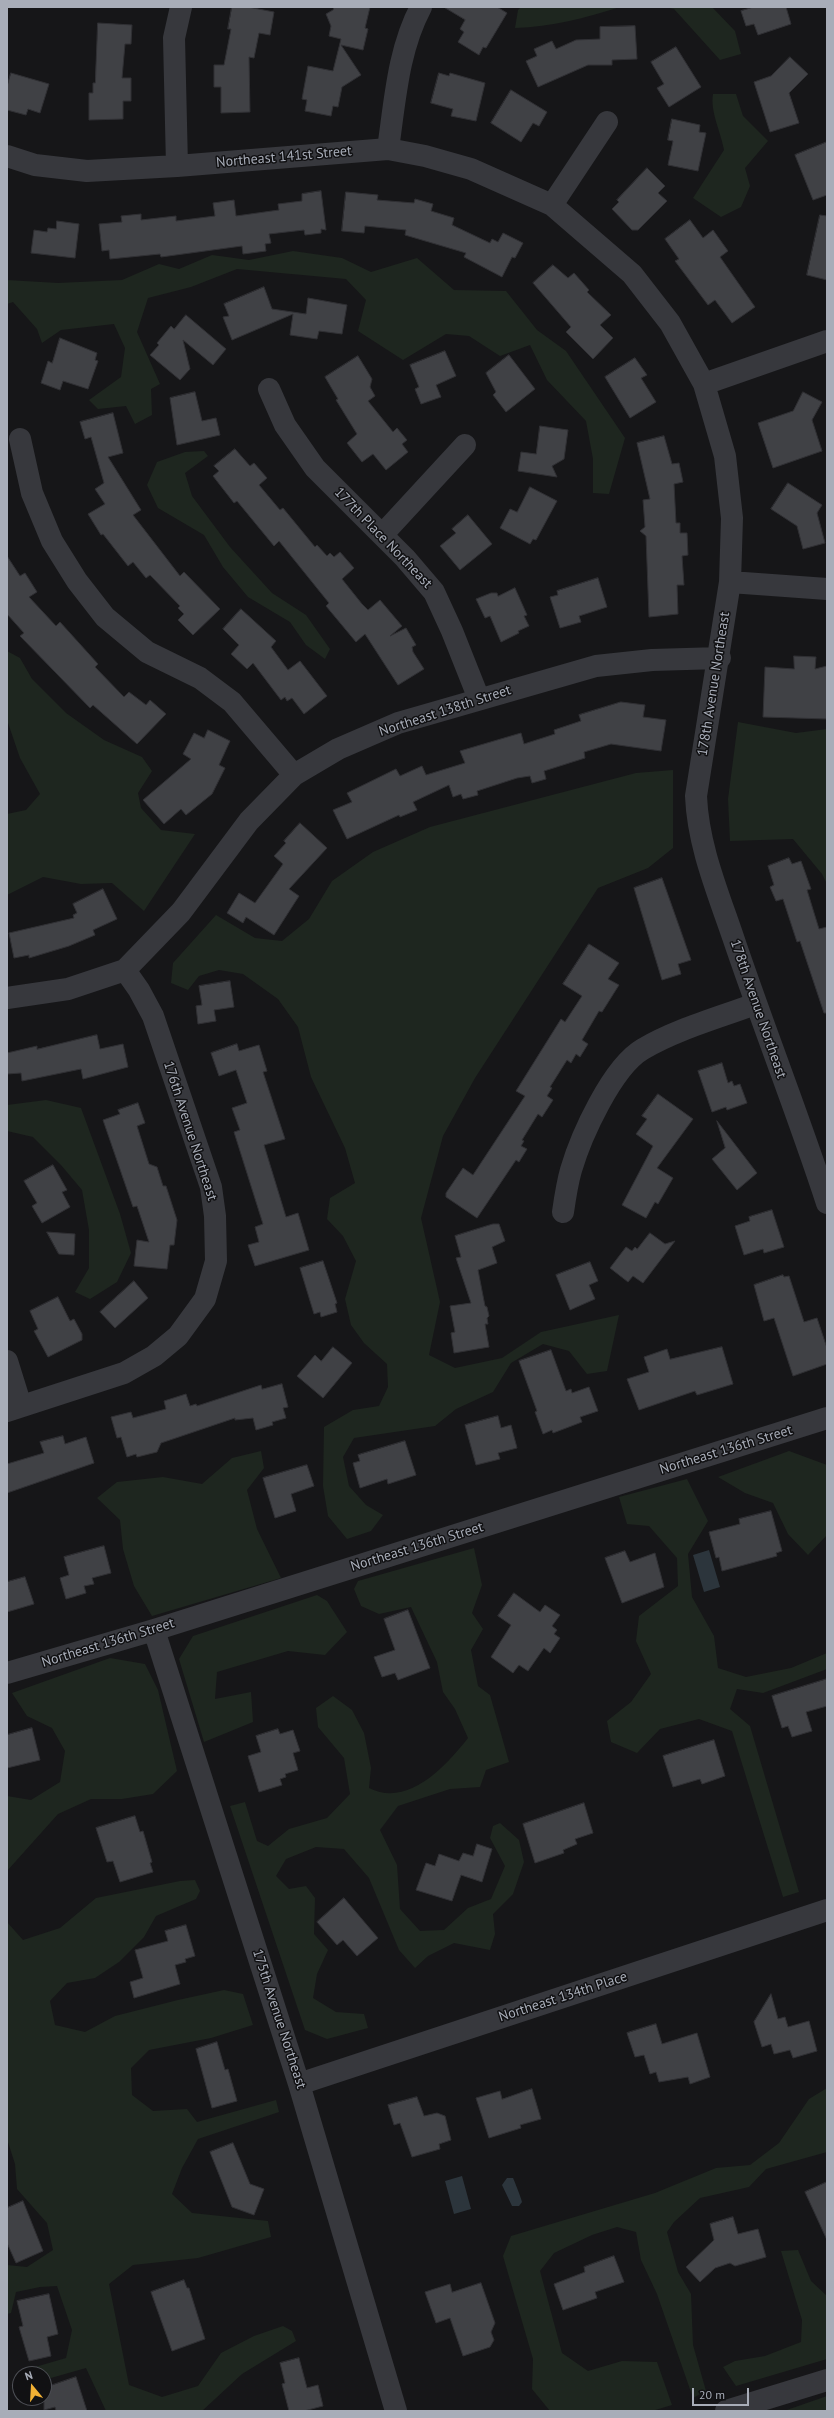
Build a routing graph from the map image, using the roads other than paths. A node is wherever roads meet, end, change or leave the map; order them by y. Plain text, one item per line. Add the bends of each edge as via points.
1 (181, 7) edge
2 (422, 7) edge
3 (607, 122) dead end
4 (388, 149) junction
5 (7, 156) edge
6 (177, 166) junction
7 (552, 205) junction
8 (827, 341) edge
9 (704, 384) junction
10 (269, 389) dead end
11 (20, 439) dead end
12 (465, 445) dead end
13 (382, 534) junction
14 (730, 582) junction
15 (827, 589) edge
16 (720, 658) junction
17 (479, 698) junction
18 (294, 775) junction
19 (125, 970) junction
20 (7, 998) edge
21 (756, 1004) junction
22 (827, 1203) edge
23 (562, 1212) dead end
24 (7, 1361) edge
25 (14, 1408) edge
26 (827, 1418) edge
27 (154, 1630) junction
28 (7, 1673) edge
29 (827, 1910) edge
30 (299, 2084) junction
31 (827, 2380) edge
32 (396, 2411) edge
33 (726, 2411) edge

1 - 6 street via 174,38
2 - 4 street via 414,20 398,72
3 - 7 street
4 - 6 street, Northeast 141st Street
4 - 7 street, Northeast 141st Street via 471,169
5 - 6 street, Northeast 141st Street via 35,165 87,171
7 - 9 street, 178th Avenue Northeast via 632,274 670,323
8 - 9 street
9 - 14 street, 178th Avenue Northeast via 725,456 732,518
10 - 13 street, 177th Place Northeast via 285,425 315,468
11 - 18 street via 32,493 52,541 77,581 105,617 147,652 200,678 232,702
12 - 13 street
13 - 17 street, 177th Place Northeast via 434,592
14 - 15 street
14 - 16 street, 178th Avenue Northeast
16 - 17 street, Northeast 138th Street via 652,660 596,666
16 - 21 street, 178th Avenue Northeast via 696,796 697,824
17 - 18 street, Northeast 138th Street via 398,723 338,749
18 - 19 street, Northeast 138th Street via 249,821 181,912
19 - 20 street, Northeast 138th Street via 68,989
19 - 25 street, 176th Avenue Northeast via 153,1016 211,1187 215,1216 216,1261 205,1299 178,1336 154,1356 124,1372
21 - 22 street, 178th Avenue Northeast
21 - 23 street via 660,1040 641,1050 626,1063 613,1079 585,1133 571,1170
24 - 25 street
26 - 27 street, Northeast 136th Street
27 - 28 street, Northeast 136th Street
27 - 30 street, 175th Avenue Northeast
29 - 30 street, Northeast 134th Place
30 - 32 street, 175th Avenue Northeast
31 - 33 street

